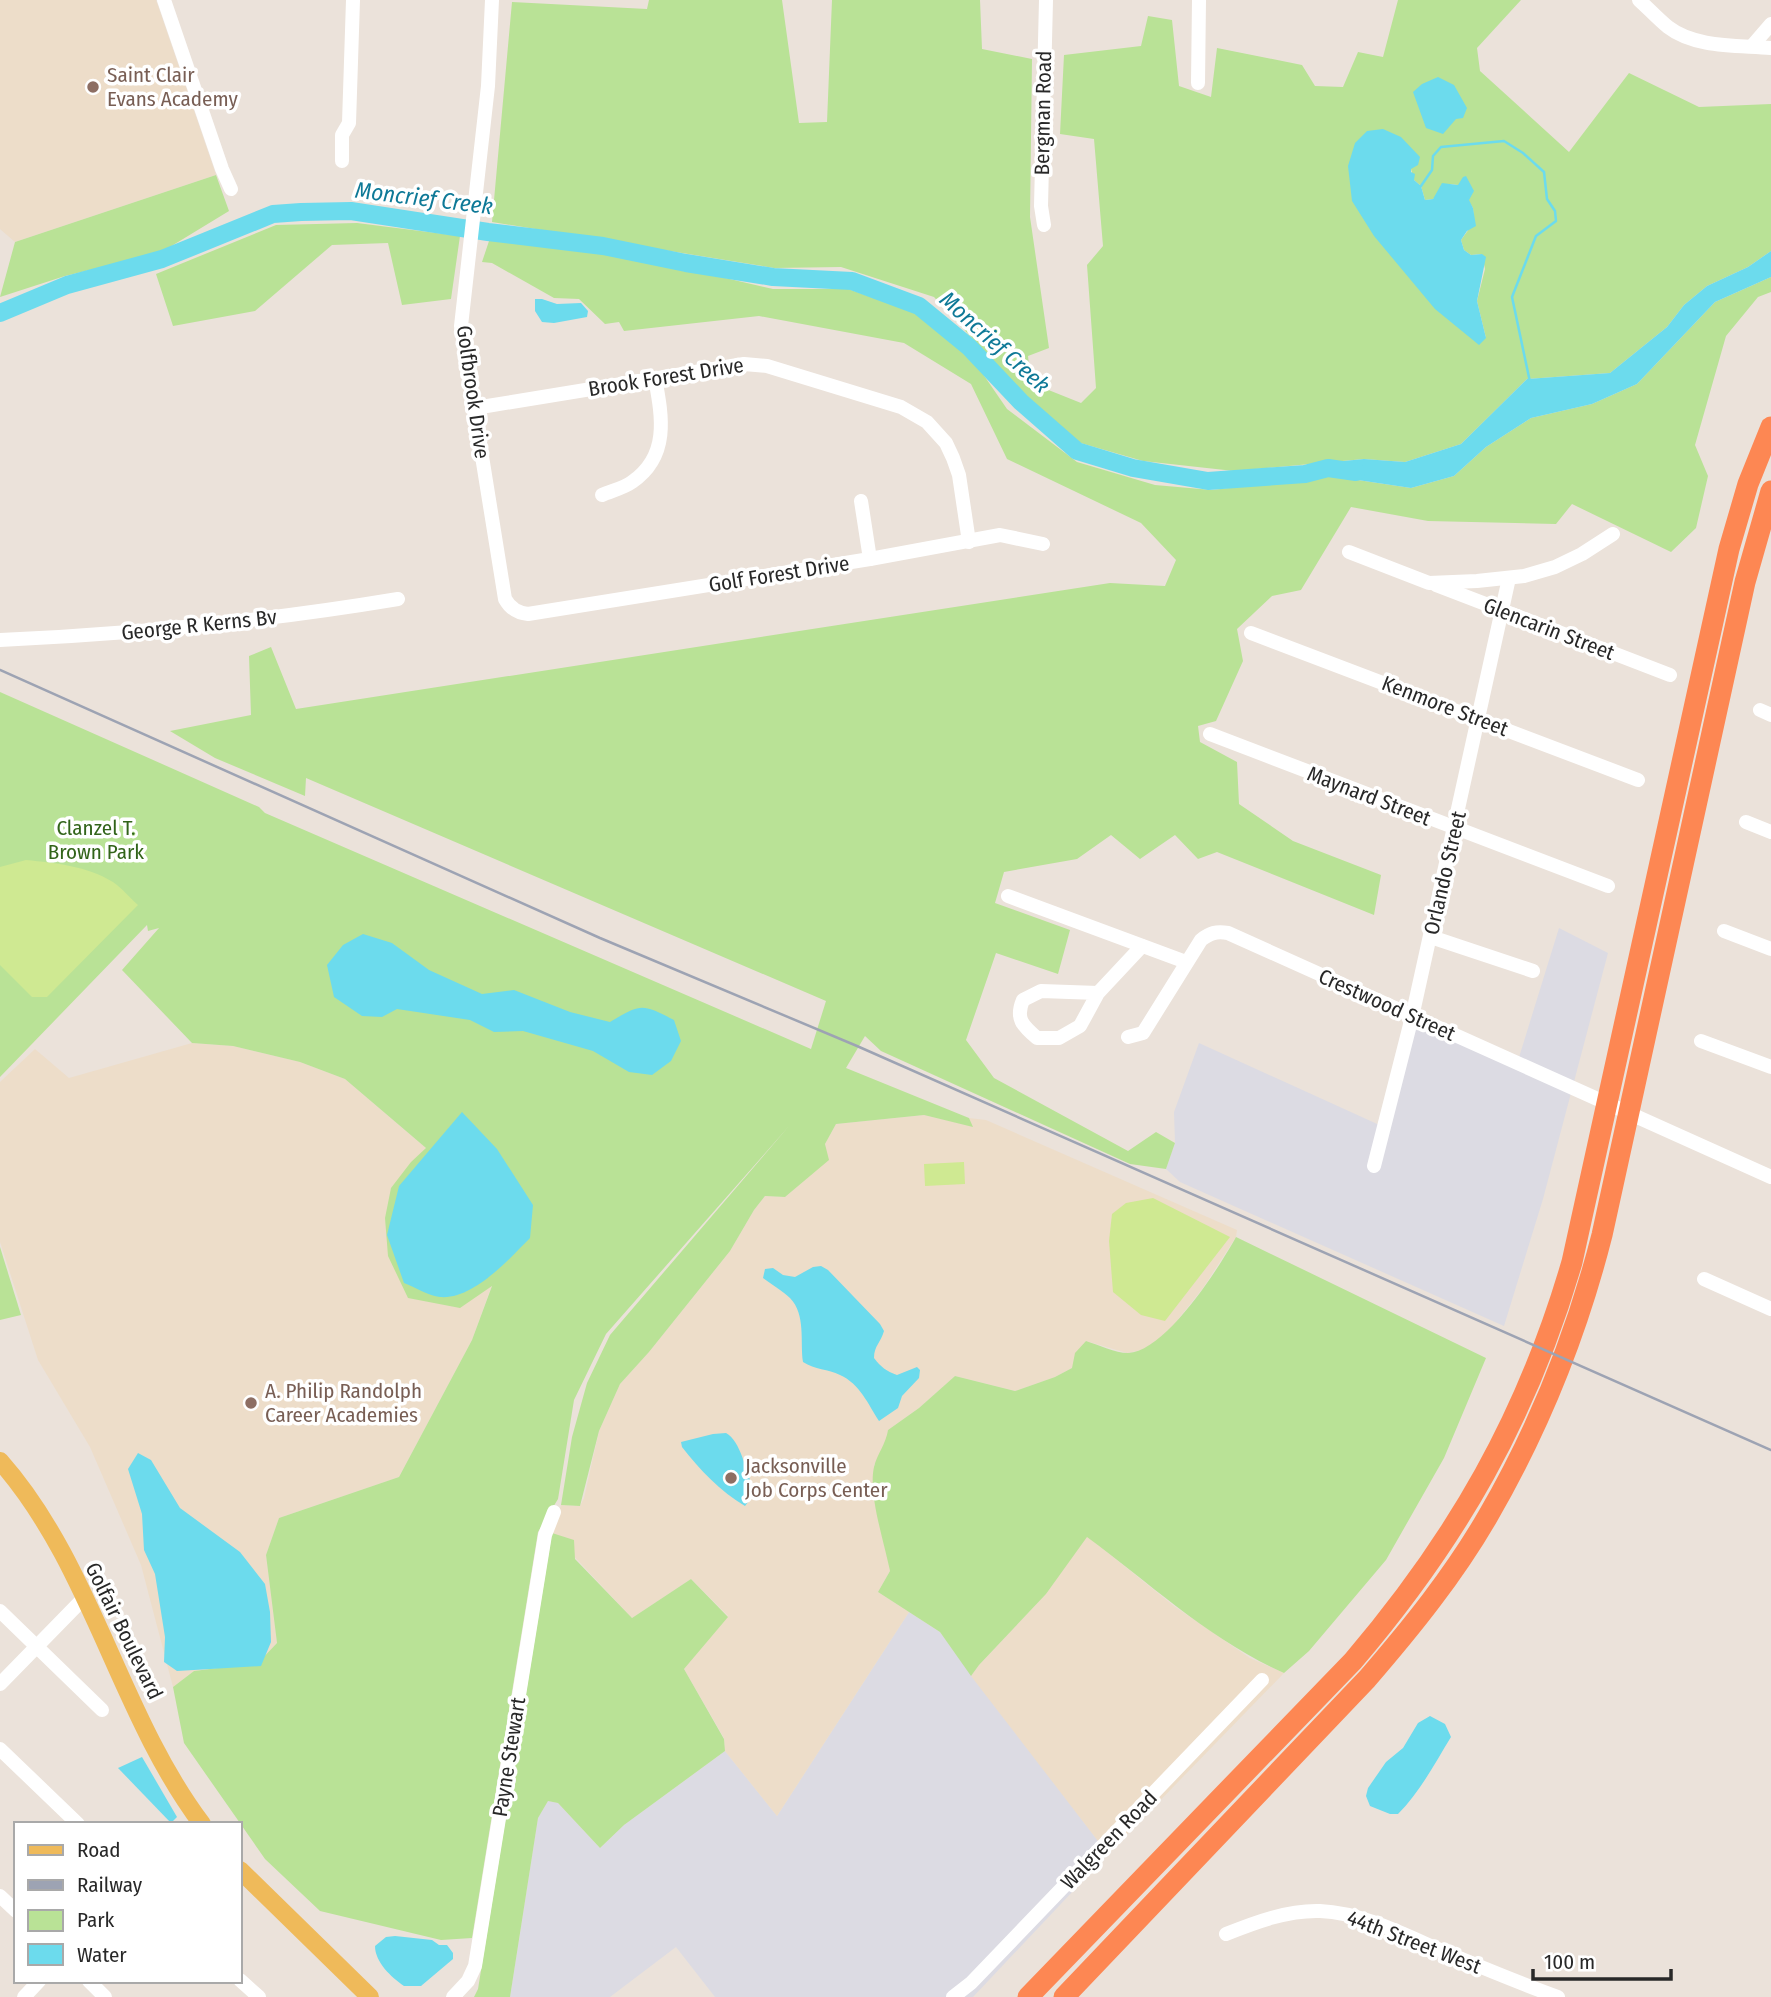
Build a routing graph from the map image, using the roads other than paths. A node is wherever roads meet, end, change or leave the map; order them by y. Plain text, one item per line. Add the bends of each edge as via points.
1 (353, 0) edge
2 (492, 0) edge
3 (1046, 0) edge
4 (1199, 0) edge
5 (1639, 0) edge
6 (166, 2) edge
7 (1771, 24) edge
8 (1752, 46) junction
9 (1771, 48) edge
10 (1198, 83) dead end
11 (342, 161) dead end
12 (231, 189) dead end
13 (1044, 225) dead end
14 (655, 378) junction
15 (475, 408) junction
16 (1771, 427) edge
17 (1771, 491) edge
18 (602, 495) dead end
19 (861, 501) dead end
20 (1613, 534) dead end
21 (969, 542) junction
22 (1043, 544) dead end
23 (1349, 552) dead end
24 (870, 559) junction
25 (1509, 578) junction
26 (1429, 583) junction
27 (398, 599) dead end
28 (515, 611) joint
29 (1503, 612) junction
30 (1251, 633) dead end
31 (0, 640) edge
32 (1670, 675) dead end
33 (1478, 719) junction
34 (1210, 734) dead end
35 (1638, 780) dead end
36 (1746, 822) dead end
37 (1455, 829) junction
38 (1771, 832) edge
39 (1608, 886) dead end
40 (1008, 896) dead end
41 (1724, 931) dead end
42 (1431, 937) junction
43 (1142, 946) junction
44 (1771, 949) edge
45 (1186, 962) junction
46 (1533, 971) dead end
47 (1098, 993) junction
48 (1412, 1017) junction
49 (1128, 1037) dead end
50 (1701, 1041) dead end
51 (1771, 1067) edge
52 (1374, 1166) dead end
53 (1771, 1177) edge
54 (1704, 1279) dead end
55 (1771, 1309) edge
56 (0, 1461) edge
57 (554, 1513) dead end
58 (83, 1598) junction
59 (0, 1611) edge
60 (37, 1647) junction
61 (1262, 1680) dead end
62 (0, 1684) edge
63 (102, 1710) dead end
64 (0, 1749) edge
65 (76, 1822) edge
66 (197, 1822) edge
67 (242, 1872) edge
68 (0, 1896) edge
69 (14, 1909) edge
70 (1105, 1916) junction
71 (1227, 1934) dead end
72 (242, 1982) edge
73 (37, 1983) edge
74 (91, 1983) edge
75 (24, 1997) edge
76 (105, 1997) edge
77 (260, 1997) edge
78 (370, 1997) edge
79 (453, 1997) edge
80 (953, 1997) edge
81 (1014, 1997) edge
82 (1028, 1997) edge
83 (1064, 1997) edge
84 (1558, 1997) edge

1 - 11 street via 349,123 342,135
2 - 15 street, Golfbrook Drive via 488,86 461,326
3 - 13 street, Bergman Road
4 - 10 street
5 - 8 street via 1682,35
6 - 12 street
7 - 8 street
8 - 9 street
14 - 15 street, Brook Forest Drive
14 - 18 street via 663,426 653,458 632,482
14 - 21 street, Brook Forest Drive via 767,366 914,413 936,430 953,458
15 - 28 street, Golfbrook Drive via 505,599
16 - 70 highway via 1748,484 1730,549 1580,1229 1554,1318 1504,1438 1473,1497 1397,1609 1353,1661
17 - 83 highway via 1745,582 1594,1266 1550,1390 1488,1516 1410,1627 1367,1679
19 - 24 street
20 - 25 street via 1569,561
21 - 22 street, Golf Forest Drive via 1000,535
21 - 24 street, Golf Forest Drive
23 - 26 street, Glencarin Street
24 - 28 street, Golf Forest Drive via 528,614
25 - 26 street
25 - 29 street, Orlando Street
26 - 29 street, Glencarin Street
27 - 31 street, George R Kerns Bv via 117,634
29 - 32 street, Glencarin Street
29 - 33 street, Orlando Street
30 - 33 street, Kenmore Street
33 - 35 street, Kenmore Street
33 - 37 street, Orlando Street
34 - 37 street, Maynard Street
36 - 38 street
37 - 39 street, Maynard Street
37 - 42 street, Orlando Street
40 - 43 street
41 - 44 street
42 - 46 street
42 - 48 street, Orlando Street
43 - 45 street
43 - 47 street
45 - 48 street, Crestwood Street via 1208,934 1228,933
45 - 49 street, Crestwood Street via 1143,1033
47 - 47 street via 1080,1026 1059,1038 1037,1038 1019,1020 1023,1000 1041,991
48 - 52 street, Orlando Street
48 - 53 street, Crestwood Street
50 - 51 street
54 - 55 street
56 - 58 main road, Golfair Boulevard via 38,1513
57 - 79 street, Payne Stewart via 545,1535 475,1966
58 - 60 street
58 - 66 main road, Golfair Boulevard via 162,1761
59 - 60 street
60 - 62 street
60 - 63 street
61 - 80 street, Walgreen Road
64 - 65 street
67 - 78 main road
68 - 69 street
70 - 81 highway
70 - 82 highway
71 - 84 street, 44th Street West via 1283,1915 1336,1912 1376,1923
72 - 77 street
73 - 75 street
74 - 76 street

